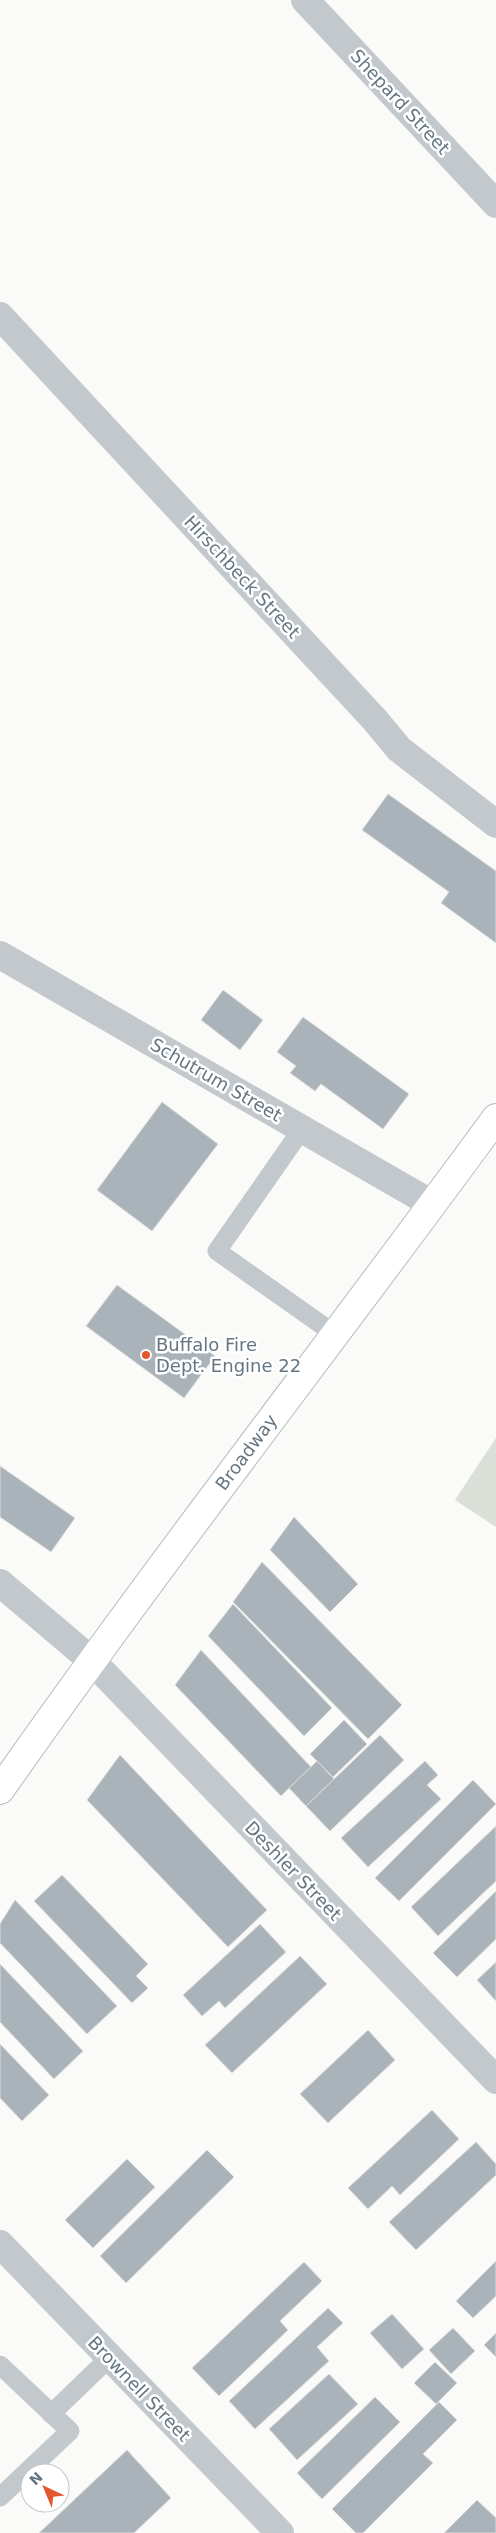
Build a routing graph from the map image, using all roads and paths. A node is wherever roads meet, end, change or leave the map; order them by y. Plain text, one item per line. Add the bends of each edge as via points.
1 (305, 0) edge
2 (496, 204) edge
3 (0, 316) edge
4 (496, 824) edge
5 (0, 955) edge
6 (496, 1118) edge
7 (302, 1129) junction
8 (432, 1204) junction
9 (336, 1335) junction
10 (0, 1583) edge
11 (91, 1660) junction
12 (0, 1790) edge
13 (496, 2080) edge
14 (0, 2244) edge
15 (110, 2358) junction
16 (0, 2365) edge
17 (51, 2414) junction
18 (0, 2497) edge
19 (280, 2533) edge

1 - 2 street, Shepard Street
3 - 4 street, Hirschbeck Street via 399,749
5 - 7 street, Schutrum Street
6 - 8 main road, Broadway
7 - 8 street, Schutrum Street
7 - 9 lane via 217,1251
8 - 9 main road, Broadway
9 - 11 main road, Broadway
10 - 11 street, Deshler Street
11 - 12 main road, Broadway
11 - 13 street, Deshler Street
14 - 15 street, Brownell Street
15 - 17 lane
15 - 19 street, Brownell Street
16 - 17 lane
17 - 18 lane via 70,2431

